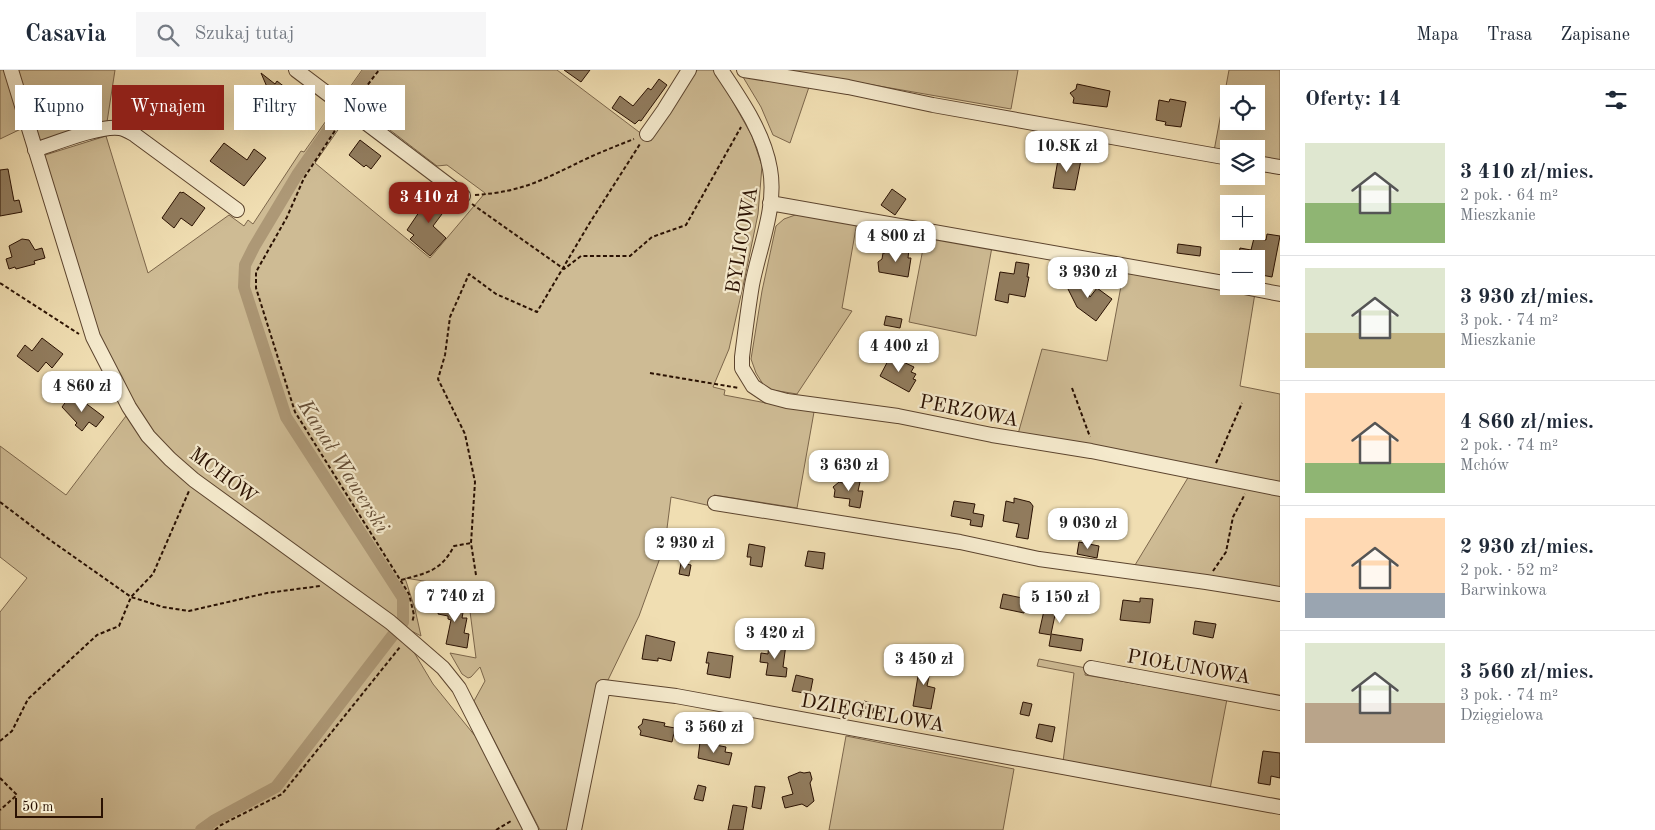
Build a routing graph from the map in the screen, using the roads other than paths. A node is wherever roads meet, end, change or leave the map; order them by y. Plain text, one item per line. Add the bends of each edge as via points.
1 (11, 70) edge
2 (296, 70) edge
3 (689, 70) edge
4 (721, 70) edge
5 (744, 70) edge
6 (646, 134) road end
7 (35, 150) junction
8 (1220, 156) edge
9 (1265, 164) edge
10 (1280, 167) edge
11 (463, 196) road end
12 (770, 203) junction
13 (237, 210) dead end
14 (1220, 282) edge
15 (1265, 291) edge
16 (1280, 294) edge
17 (761, 392) joint
18 (1280, 489) edge
19 (714, 503) dead end
20 (1280, 594) edge
21 (1091, 668) dead end
22 (1280, 703) edge
23 (1280, 807) edge
24 (531, 830) edge
25 (574, 830) edge

1 - 7 street, MCHÓW
2 - 11 street
3 - 6 street
4 - 12 street, BYLICOWA via 749,114 770,168
5 - 8 street
7 - 13 street via 100,130 124,129
7 - 24 street, MCHÓW via 89,337 148,436 194,480 390,622 443,668 459,688
9 - 10 street
12 - 14 street
12 - 17 street, BYLICOWA via 752,286 742,357 742,368 747,378
15 - 16 street
17 - 18 street, PERZOWA via 787,401 898,416
19 - 20 street via 960,542 1039,559
21 - 22 street, PIOŁUNOWA
23 - 25 street, DZIĘGIELOWA via 676,696 602,687

